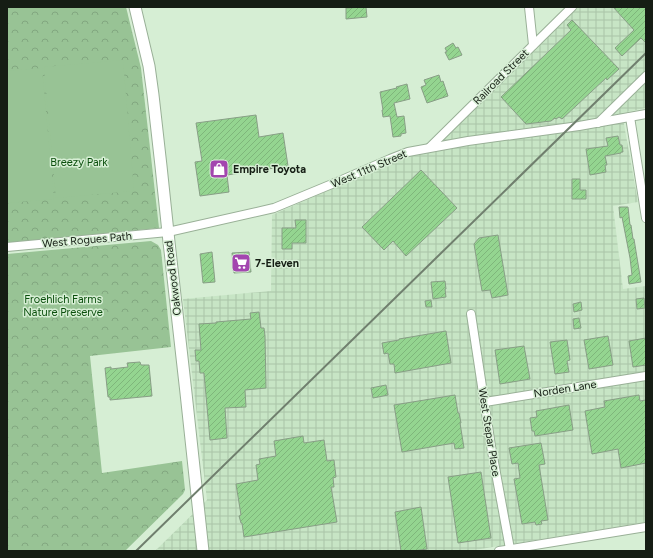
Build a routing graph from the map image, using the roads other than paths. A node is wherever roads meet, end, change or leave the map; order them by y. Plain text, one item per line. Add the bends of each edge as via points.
1 (135, 7) edge
2 (529, 7) edge
3 (572, 7) edge
4 (533, 45) junction
5 (646, 76) edge
6 (646, 114) edge
7 (630, 117) junction
8 (598, 123) junction
9 (430, 147) junction
10 (646, 218) edge
11 (168, 232) junction
12 (7, 247) edge
13 (471, 314) dead end
14 (646, 376) edge
15 (485, 402) junction
16 (646, 528) edge
17 (510, 549) junction
18 (203, 551) edge
19 (499, 551) edge

1 - 11 main road, Oakwood Road via 153,95
2 - 4 street
3 - 4 street, Railroad Street
4 - 9 street, Railroad Street
5 - 8 street
6 - 7 street, West 11th Street
7 - 8 street, West 11th Street
7 - 10 street
8 - 9 street, West 11th Street
9 - 11 street, West 11th Street via 390,159 274,208
11 - 12 street, West Rogues Path
11 - 18 main road, Oakwood Road
13 - 15 street, West Stepar Place
14 - 15 street, Norden Lane
15 - 17 street, West Stepar Place
16 - 17 street
17 - 19 street

